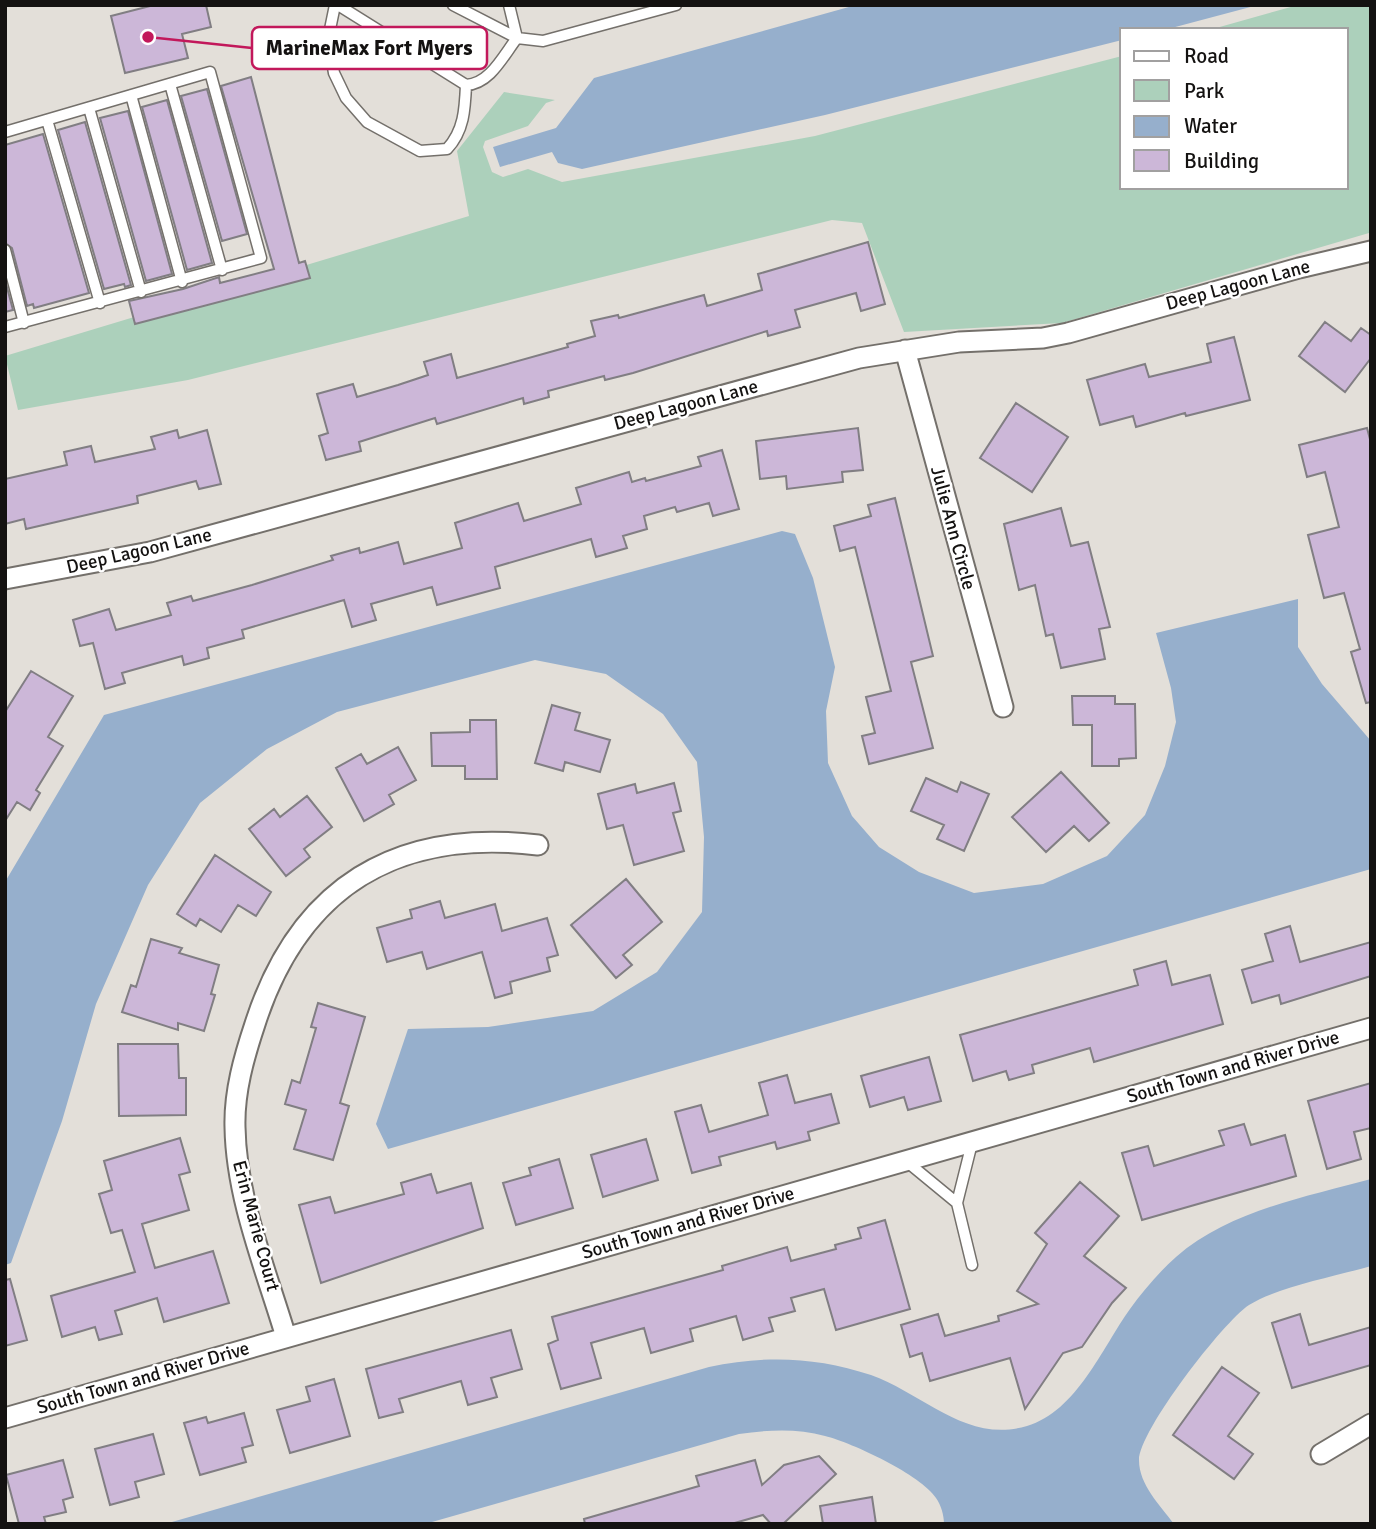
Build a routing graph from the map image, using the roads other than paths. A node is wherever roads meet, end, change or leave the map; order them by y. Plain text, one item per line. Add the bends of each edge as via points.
1 (337, 5) edge
2 (453, 5) edge
3 (509, 5) edge
4 (676, 5) edge
5 (517, 38) junction
6 (170, 84) junction
7 (466, 85) junction
8 (131, 95) junction
9 (89, 107) junction
10 (47, 120) junction
11 (5, 132) edge
12 (5, 250) edge
13 (1371, 251) edge
14 (222, 270) junction
15 (181, 282) junction
16 (141, 292) junction
17 (100, 303) junction
18 (24, 323) junction
19 (5, 327) edge
20 (905, 350) junction
21 (5, 579) edge
22 (1003, 706) dead end
23 (538, 845) dead end
24 (1371, 1028) edge
25 (972, 1142) junction
26 (906, 1161) junction
27 (957, 1203) junction
28 (972, 1265) dead end
29 (286, 1337) junction
30 (5, 1418) edge
31 (1371, 1424) edge
32 (1321, 1454) dead end

1 - 7 lane
1 - 7 lane via 328,39 334,74 346,98 367,122 420,151 447,149 458,137
2 - 5 lane
3 - 5 lane
4 - 5 lane via 575,35 543,41
5 - 7 lane via 489,75
6 - 8 lane
6 - 14 lane
6 - 14 lane via 211,72 261,258
8 - 9 lane
8 - 15 lane
9 - 10 lane
9 - 16 lane
10 - 11 lane
10 - 17 lane
12 - 18 lane
13 - 20 street, Deep Lagoon Lane via 1068,333
14 - 15 lane
15 - 16 lane
16 - 17 lane
17 - 18 lane
18 - 19 lane
20 - 21 street, Deep Lagoon Lane via 832,365 150,552
20 - 22 street, Julie Ann Circle
23 - 29 street, Erin Marie Court via 488,841 442,845 394,858 350,884 311,917 274,973 243,1066 234,1125 241,1182
24 - 25 street, South Town and River Drive
25 - 26 street, South Town and River Drive
25 - 27 lane
26 - 27 lane
26 - 29 street, South Town and River Drive
27 - 28 lane
29 - 30 street, South Town and River Drive
31 - 32 street

